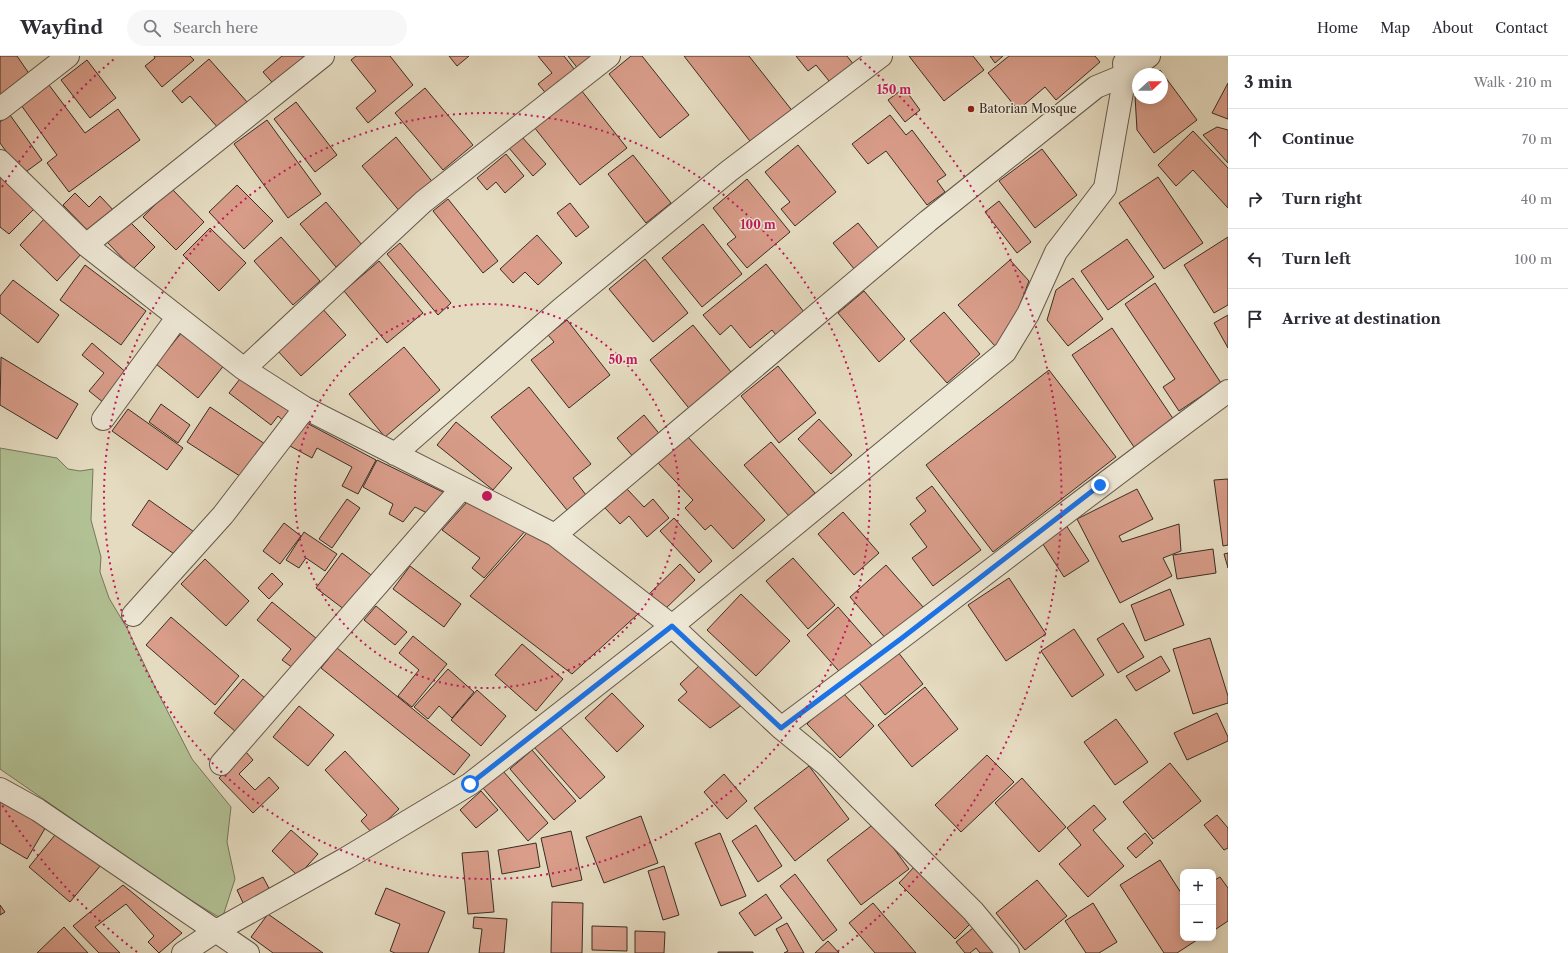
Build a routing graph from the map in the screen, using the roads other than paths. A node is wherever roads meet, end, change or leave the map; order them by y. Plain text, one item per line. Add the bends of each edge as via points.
1 (68, 56) edge
2 (324, 56) edge
3 (609, 56) edge
4 (881, 56) edge
5 (1149, 56) edge
6 (1124, 65) edge
7 (0, 109) edge
8 (0, 161) edge
9 (86, 245) junction
10 (177, 318) junction
11 (244, 369) junction
12 (1228, 391) edge
13 (305, 408) junction
14 (103, 420) dead end
15 (395, 454) junction
16 (462, 488) junction
17 (555, 535) junction
18 (133, 615) dead end
19 (672, 626) junction
20 (781, 728) junction
21 (221, 764) dead end
22 (0, 789) edge
23 (216, 932) junction
24 (183, 953) edge
25 (248, 953) edge
26 (1008, 953) edge

1 - 7 street
2 - 9 street
3 - 11 street via 423,202
4 - 15 street via 717,181 561,309
5 - 6 street
6 - 17 street via 928,221
6 - 19 street via 1105,188 1056,252 1028,314 1005,352
8 - 9 street
9 - 10 street
10 - 11 street
10 - 14 street
11 - 13 street
12 - 20 street
13 - 15 street
13 - 18 street via 223,515
15 - 16 street
16 - 17 street
16 - 21 street
17 - 19 street
19 - 20 street
19 - 23 street via 470,784
20 - 26 street via 825,764 973,911
22 - 23 street via 38,810
23 - 24 street
23 - 25 street

